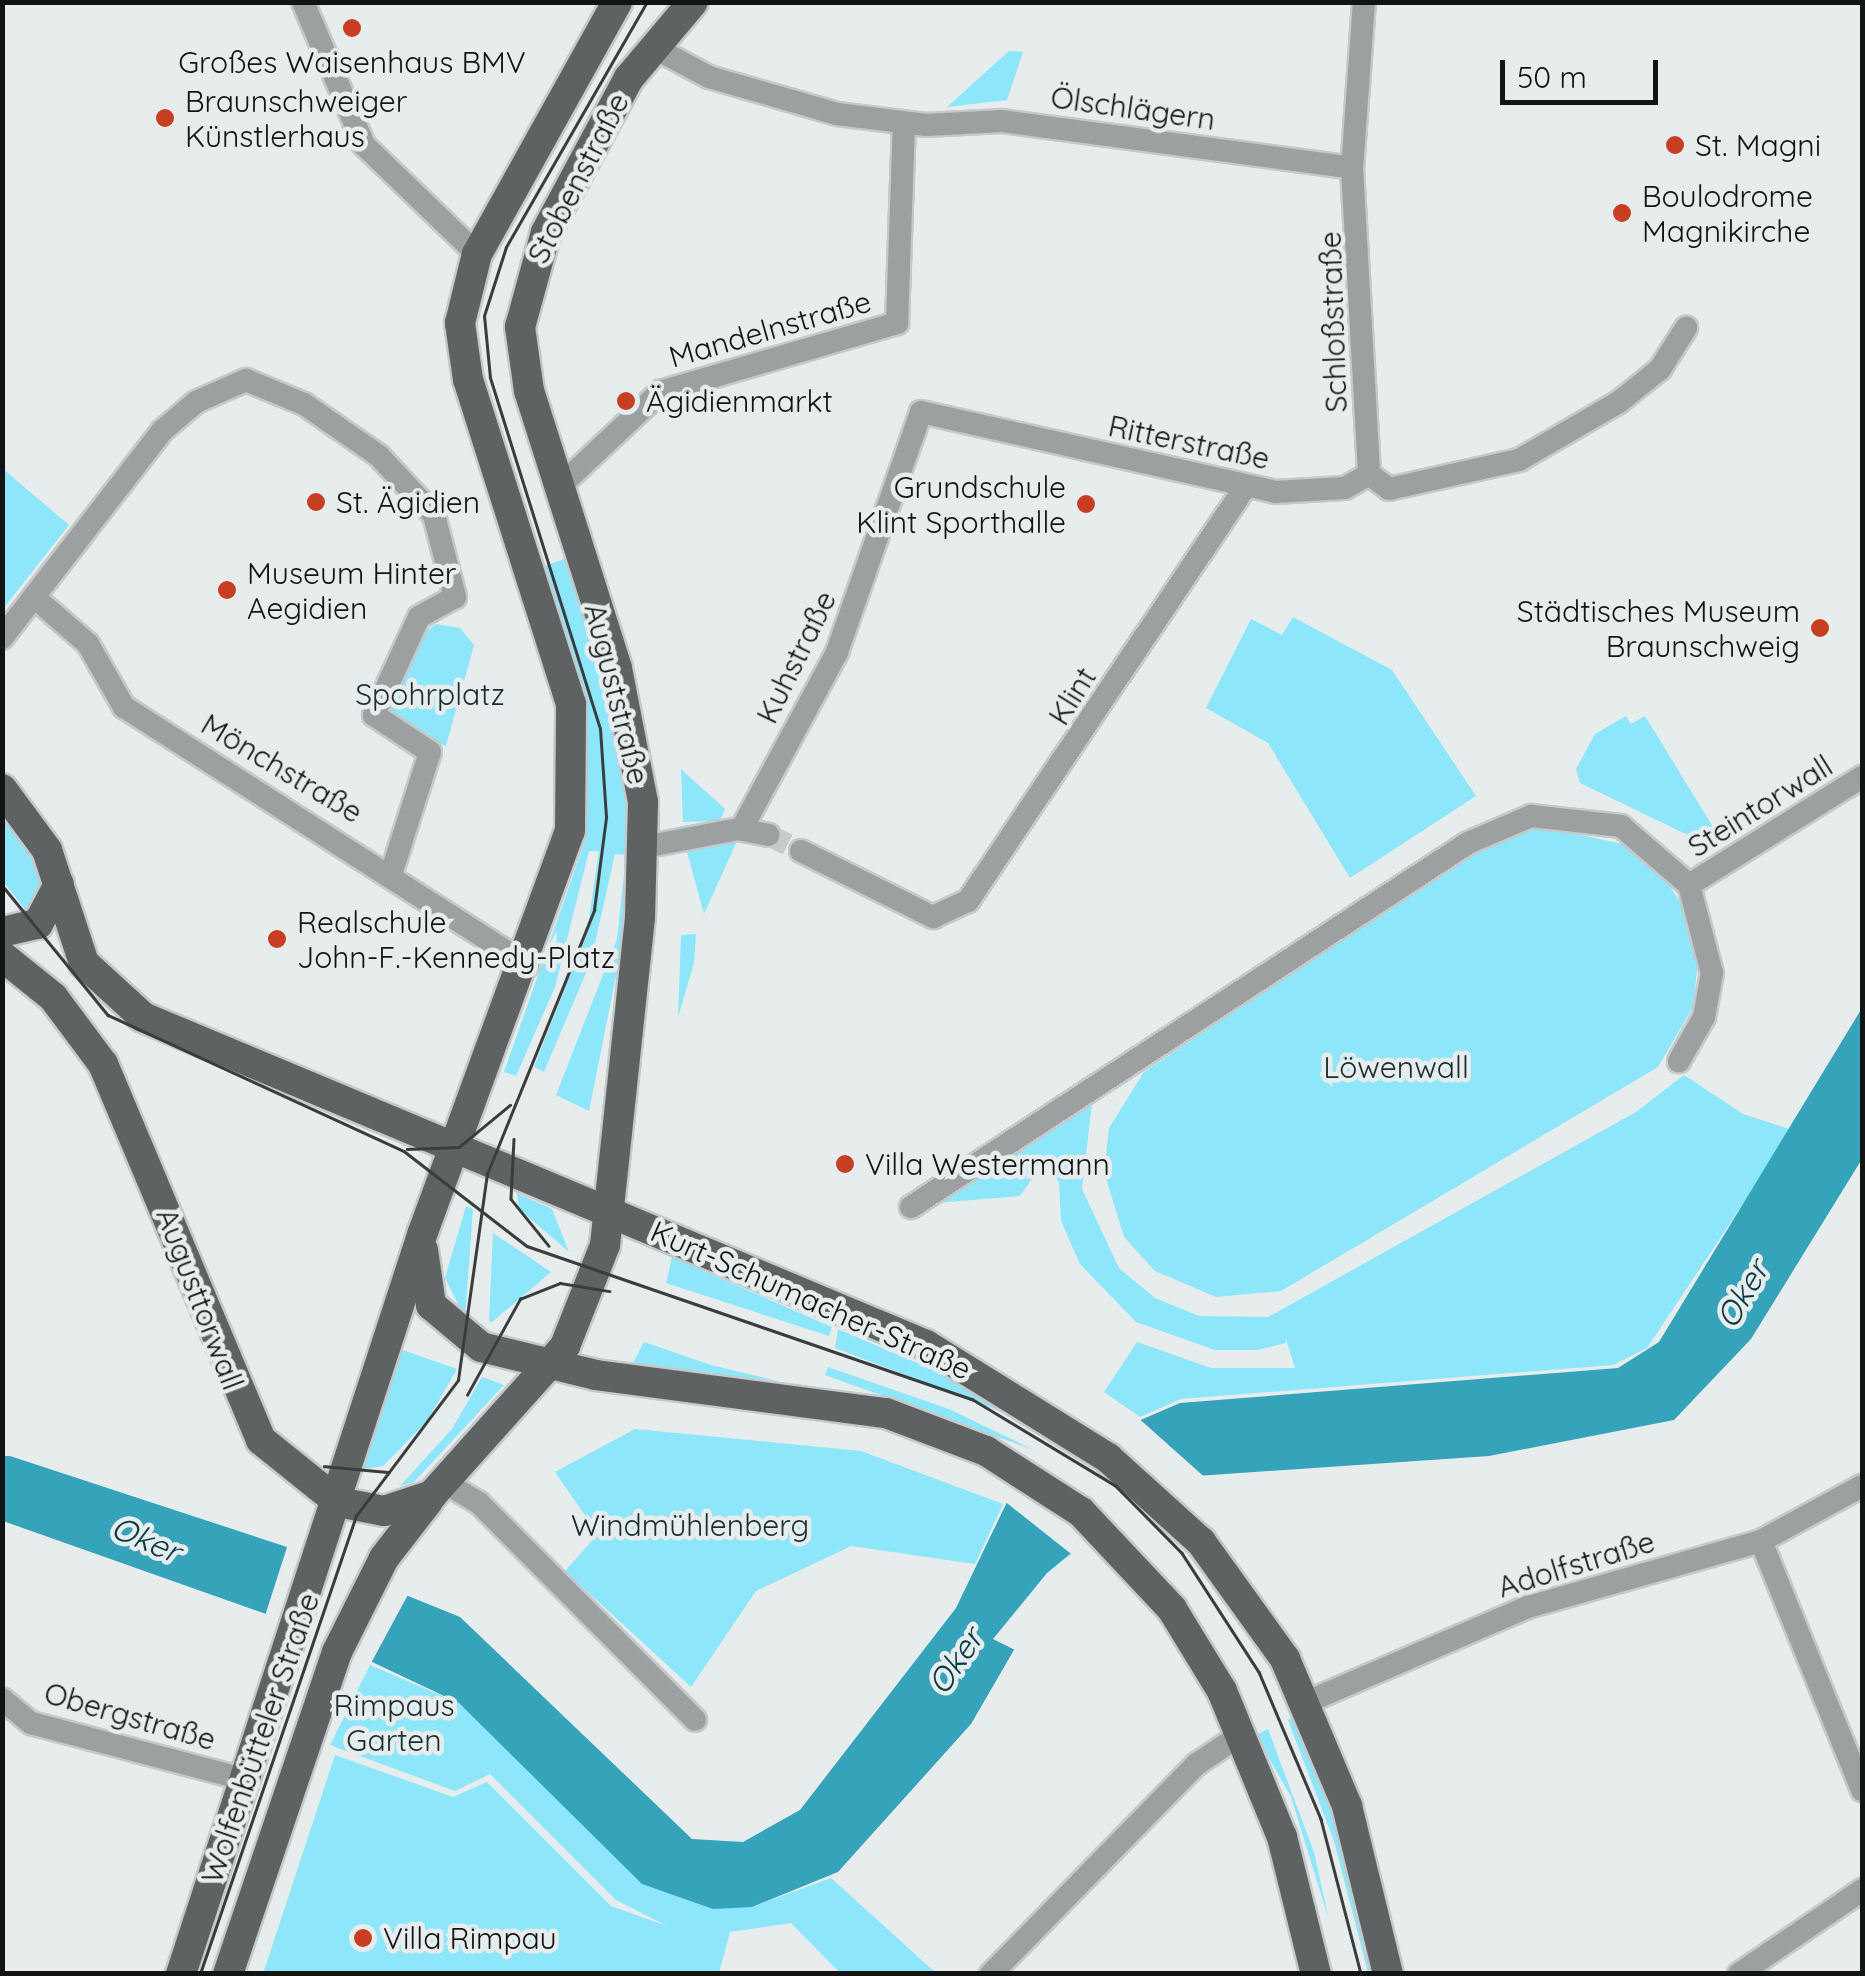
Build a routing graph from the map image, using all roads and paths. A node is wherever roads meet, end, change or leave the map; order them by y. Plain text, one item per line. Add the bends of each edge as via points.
1 (303, 2) edge
2 (617, 2) edge
3 (1364, 2) edge
4 (689, 7) edge
5 (653, 47) junction
6 (904, 123) junction
7 (1352, 168) junction
8 (477, 254) junction
9 (1686, 328) dead end
10 (460, 338) joint
11 (522, 364) joint
12 (922, 412) joint
13 (1369, 474) junction
14 (560, 487) junction
15 (1245, 487) junction
16 (34, 598) junction
17 (2, 638) edge
18 (1862, 777) edge
19 (2, 789) edge
20 (742, 828) junction
21 (768, 834) tunnel mouth
22 (644, 847) junction
23 (802, 851) tunnel mouth
24 (392, 871) junction
25 (59, 884) junction
26 (1689, 886) junction
27 (2, 932) edge
28 (2, 956) edge
29 (527, 965) junction
30 (1680, 1061) dead end
31 (454, 1145) junction
32 (911, 1207) dead end
33 (610, 1212) junction
34 (422, 1232) junction
35 (550, 1366) junction
36 (444, 1482) junction
37 (1862, 1486) edge
38 (338, 1502) junction
39 (1762, 1541) junction
40 (2, 1699) edge
41 (1307, 1702) junction
42 (695, 1720) dead end
43 (1243, 1733) junction
44 (247, 1780) junction
45 (1862, 1790) edge
46 (1862, 1890) edge
47 (181, 1974) edge
48 (228, 1974) edge
49 (991, 1974) edge
50 (1316, 1974) edge
51 (1388, 1974) edge
52 (1739, 1974) edge

1 - 8 street via 364,145
2 - 8 main road, Stobenstraße
3 - 7 street, Schloßstraße
4 - 5 main road, Stobenstraße
5 - 6 street, Ölschlägern via 778,99
5 - 11 main road, Stobenstraße via 537,253 522,312
6 - 7 street, Ölschlägern via 1002,121
6 - 14 street, Mandelnstraße via 897,323 660,392
7 - 13 street, Schloßstraße
8 - 10 main road, Stobenstraße
9 - 13 street, Ritterstraße via 1660,369 1619,402 1518,460 1390,489
10 - 29 main road, Auguststraße via 573,715 570,831
11 - 14 main road, Auguststraße
12 - 15 street, Ritterstraße
12 - 20 street, Kuhstraße via 837,652
13 - 15 street, Ritterstraße via 1313,491
14 - 22 main road, Auguststraße via 629,718
15 - 23 street, Klint via 968,901 933,917
16 - 17 street
16 - 24 street, Mönchstraße via 88,644 124,707
16 - 24 street via 162,431 196,402 246,380 304,404 378,456 434,515 455,597 419,618 374,715 430,752
18 - 26 street, Steintorwall
19 - 25 main road via 35,830
20 - 21 street
20 - 22 street
22 - 33 main road, Auguststraße
24 - 29 street, Mönchstraße
25 - 27 main road via 38,924
25 - 31 main road, Kurt-Schumacher-Straße via 84,962 142,1018
26 - 30 street via 1712,973 1704,1018
26 - 32 street via 1641,837 1599,818 1509,822
28 - 38 main road, Augusttorwall via 52,997 103,1064 247,1417 295,1475
29 - 31 main road, Auguststraße
31 - 33 main road, Kurt-Schumacher-Straße
31 - 34 main road, Auguststraße
33 - 35 main road, Auguststraße via 595,1284
33 - 41 main road, Kurt-Schumacher-Straße via 926,1345 1067,1429 1164,1508 1246,1600
34 - 35 main road via 427,1291 440,1319 481,1347
34 - 38 main road, Wolfenbütteler Straße
35 - 36 main road, Auguststraße
35 - 43 main road via 844,1403 947,1433 1020,1470 1110,1540 1183,1624
36 - 38 main road via 400,1509
36 - 42 street via 479,1503
36 - 48 main road, Wolfenbütteler Straße via 377,1572 337,1652
37 - 39 street, Adolfstraße
38 - 44 main road, Wolfenbütteler Straße
39 - 41 street, Adolfstraße via 1528,1606
39 - 45 street
40 - 44 street, Obergstraße via 31,1723
41 - 51 main road, Kurt-Schumacher-Straße via 1347,1806
43 - 49 street via 1196,1764
43 - 50 main road
44 - 47 main road, Wolfenbütteler Straße
46 - 52 street

